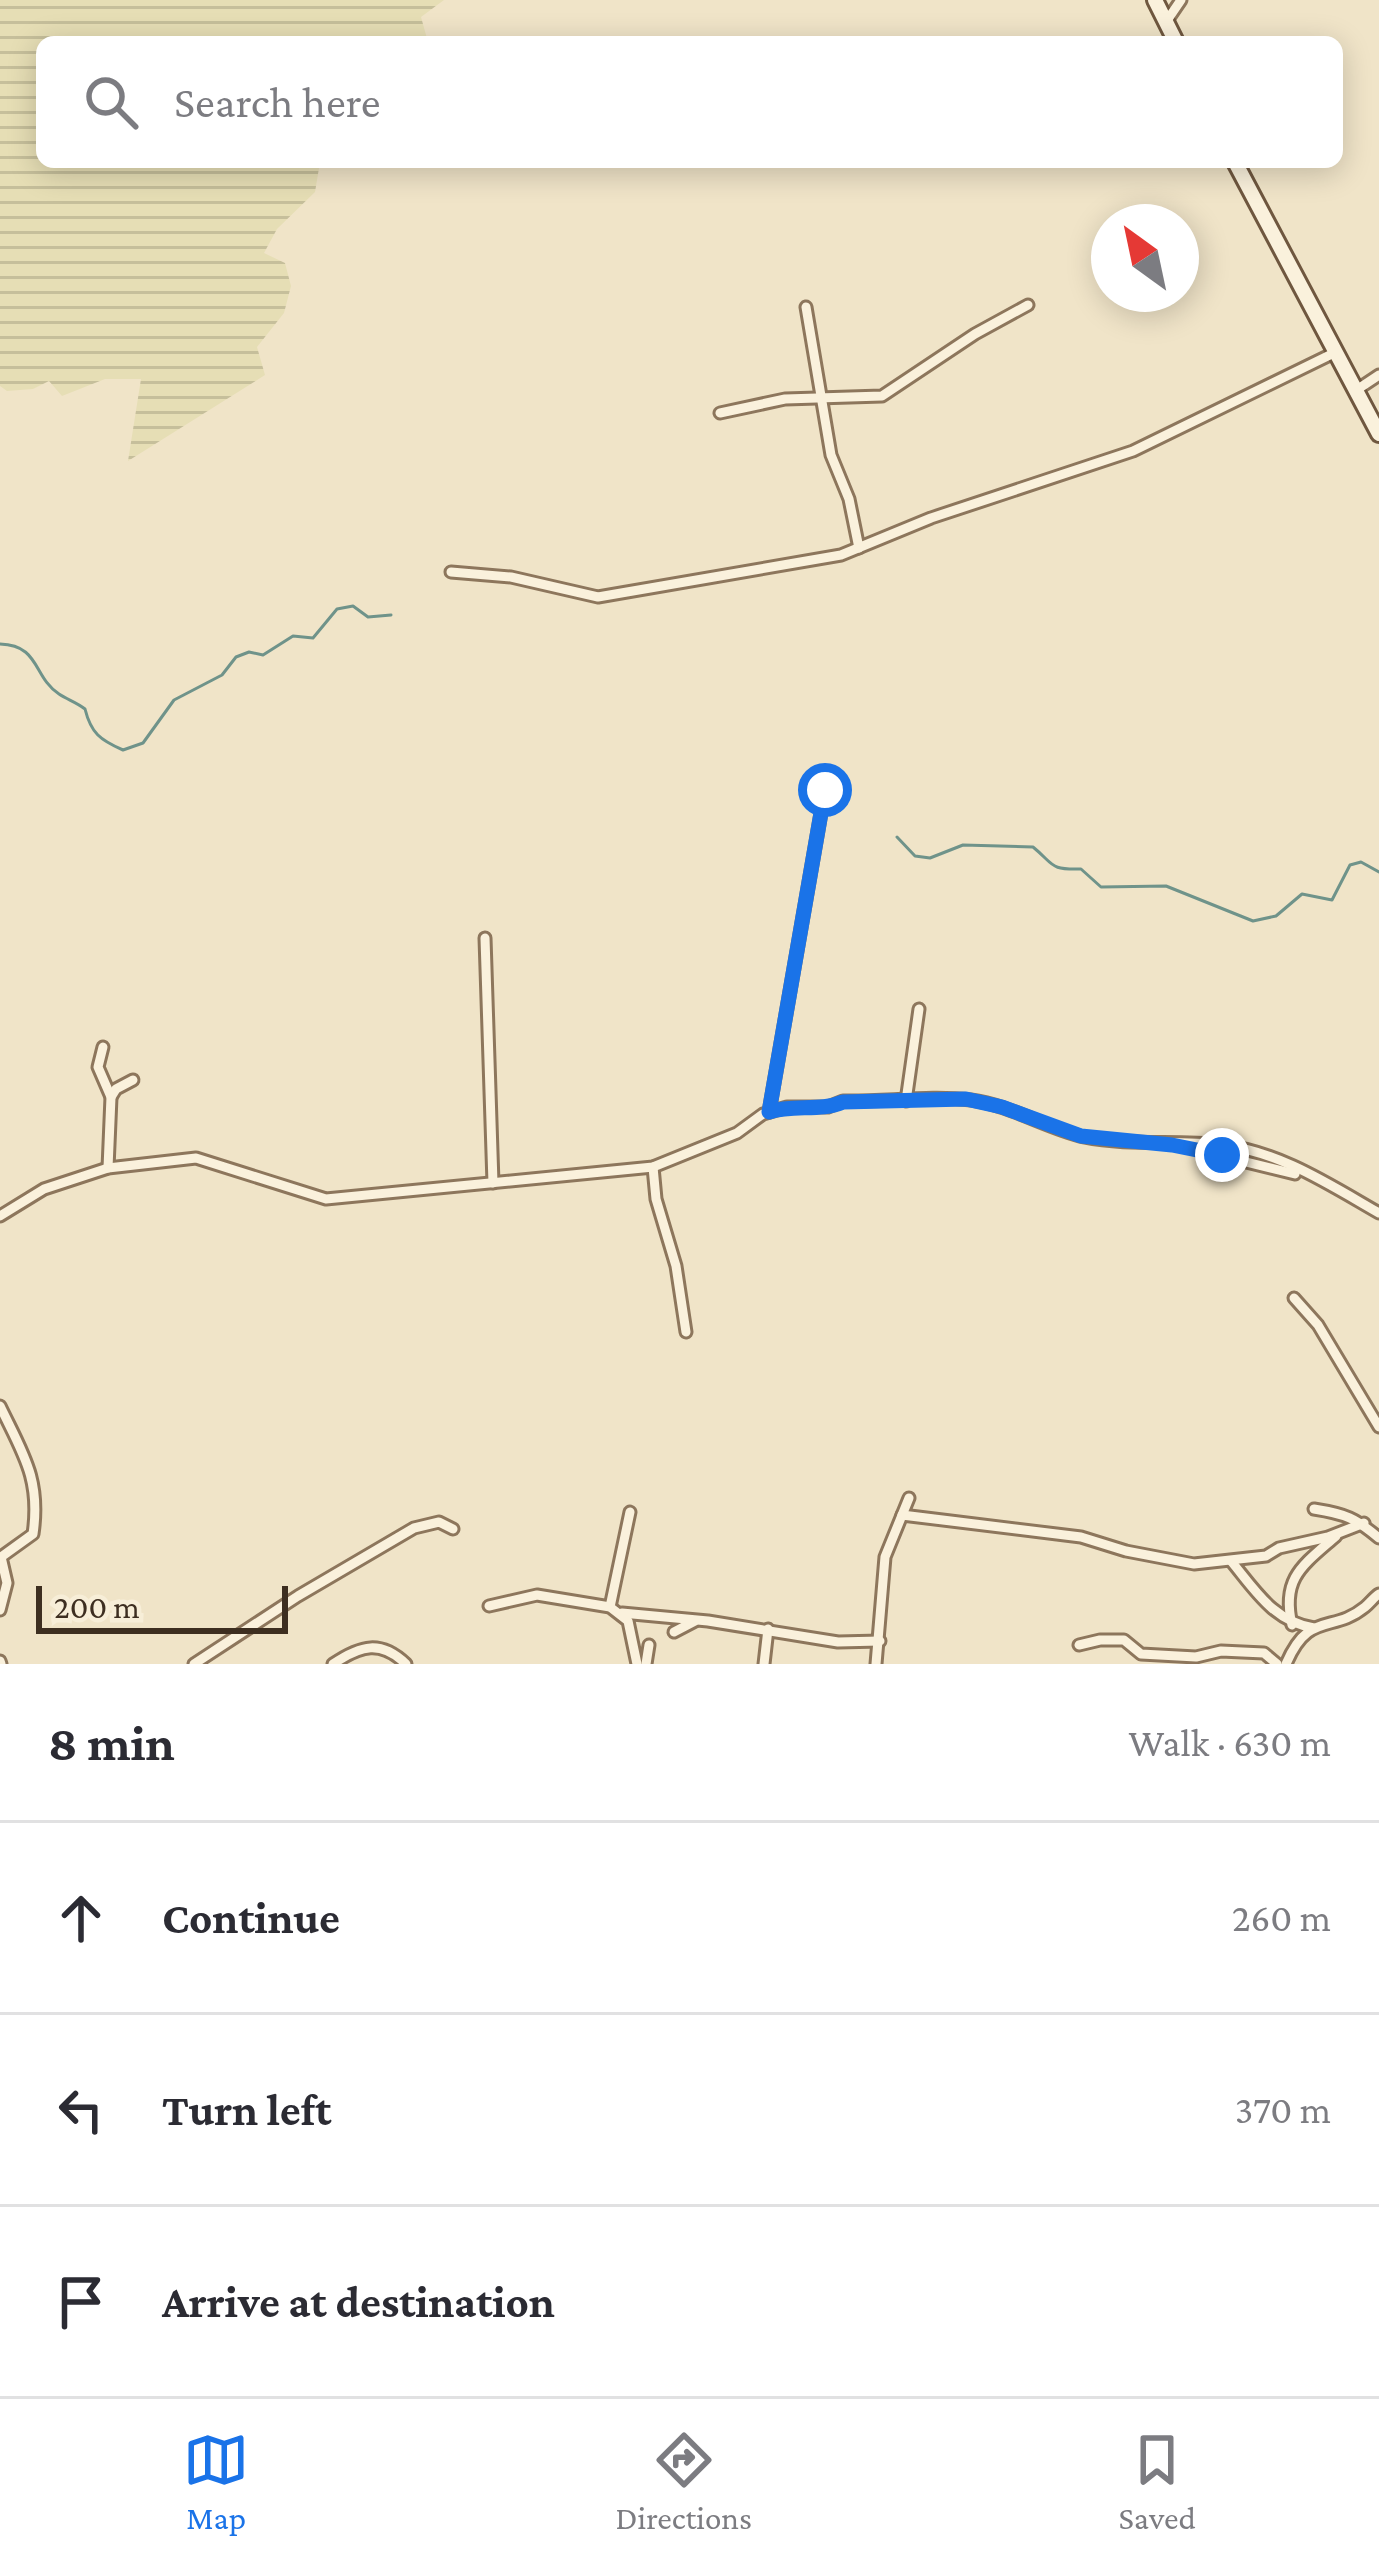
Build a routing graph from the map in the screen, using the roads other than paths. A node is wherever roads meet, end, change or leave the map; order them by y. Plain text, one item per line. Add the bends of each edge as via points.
1 (1155, 0) edge
2 (1181, 0) edge
3 (1166, 22) junction
4 (1173, 36) edge
5 (1237, 168) edge
6 (1028, 305) dead end
7 (806, 307) dead end
8 (1336, 352) junction
9 (1379, 375) edge
10 (1355, 391) junction
11 (820, 399) junction
12 (720, 413) dead end
13 (1379, 434) edge
14 (859, 548) junction
15 (452, 572) dead end
16 (825, 790) dead end
17 (485, 938) dead end
18 (919, 1010) dead end
19 (103, 1047) dead end
20 (133, 1080) dead end
21 (111, 1097) junction
22 (907, 1101) junction
23 (769, 1112) junction
24 (653, 1167) junction
25 (109, 1168) junction
26 (493, 1183) junction
27 (1379, 1213) edge
28 (0, 1216) edge
29 (1294, 1298) dead end
30 (686, 1332) dead end
31 (0, 1406) edge
32 (1379, 1426) edge
33 (909, 1498) dead end
34 (1314, 1508) dead end
35 (630, 1512) dead end
36 (902, 1515) junction
37 (1364, 1523) junction
38 (453, 1529) dead end
39 (1341, 1532) junction
40 (1379, 1538) edge
41 (1231, 1561) junction
42 (1379, 1594) edge
43 (488, 1606) dead end
44 (610, 1607) junction
45 (0, 1610) edge
46 (622, 1613) junction
47 (695, 1621) junction
48 (1292, 1625) junction
49 (1314, 1628) junction
50 (768, 1629) junction
51 (674, 1632) dead end
52 (880, 1641) junction
53 (649, 1645) dead end
54 (1079, 1645) dead end
55 (194, 1664) edge
56 (333, 1664) edge
57 (406, 1664) edge
58 (641, 1664) edge
59 (764, 1664) edge
60 (876, 1664) edge
61 (1276, 1664) edge
62 (1286, 1664) edge

1 - 3 street
2 - 3 street
3 - 4 street
5 - 8 street
6 - 11 street via 882,396
7 - 11 street
8 - 10 street
8 - 14 street via 1133,451
9 - 10 street
10 - 13 street
11 - 12 street
11 - 14 street
14 - 15 street via 598,597
16 - 23 street
17 - 26 street
18 - 22 street
19 - 21 street via 98,1067
20 - 21 street
21 - 25 street
22 - 23 street
22 - 27 street via 966,1099 1081,1136 1272,1157
23 - 24 street
24 - 26 street
24 - 30 street
25 - 26 street via 196,1158 326,1199
25 - 28 street via 44,1189
29 - 32 street
31 - 45 street via 36,1484 36,1511 33,1534 1,1557 7,1583
33 - 36 street
34 - 37 street
35 - 44 street
36 - 41 street via 1081,1537 1194,1564
36 - 52 street via 885,1557
37 - 39 street
37 - 40 street
38 - 55 street via 439,1522 414,1528
39 - 41 street
39 - 48 street via 1294,1577
41 - 48 street
42 - 49 street
43 - 44 street via 537,1595
44 - 46 street
46 - 47 street
46 - 58 street
47 - 50 street
47 - 51 street
48 - 49 street
49 - 62 street
50 - 52 street
50 - 59 street
52 - 60 street
53 - 58 street
54 - 61 street via 1124,1640 1141,1654 1264,1653
56 - 57 street via 369,1647 390,1649

